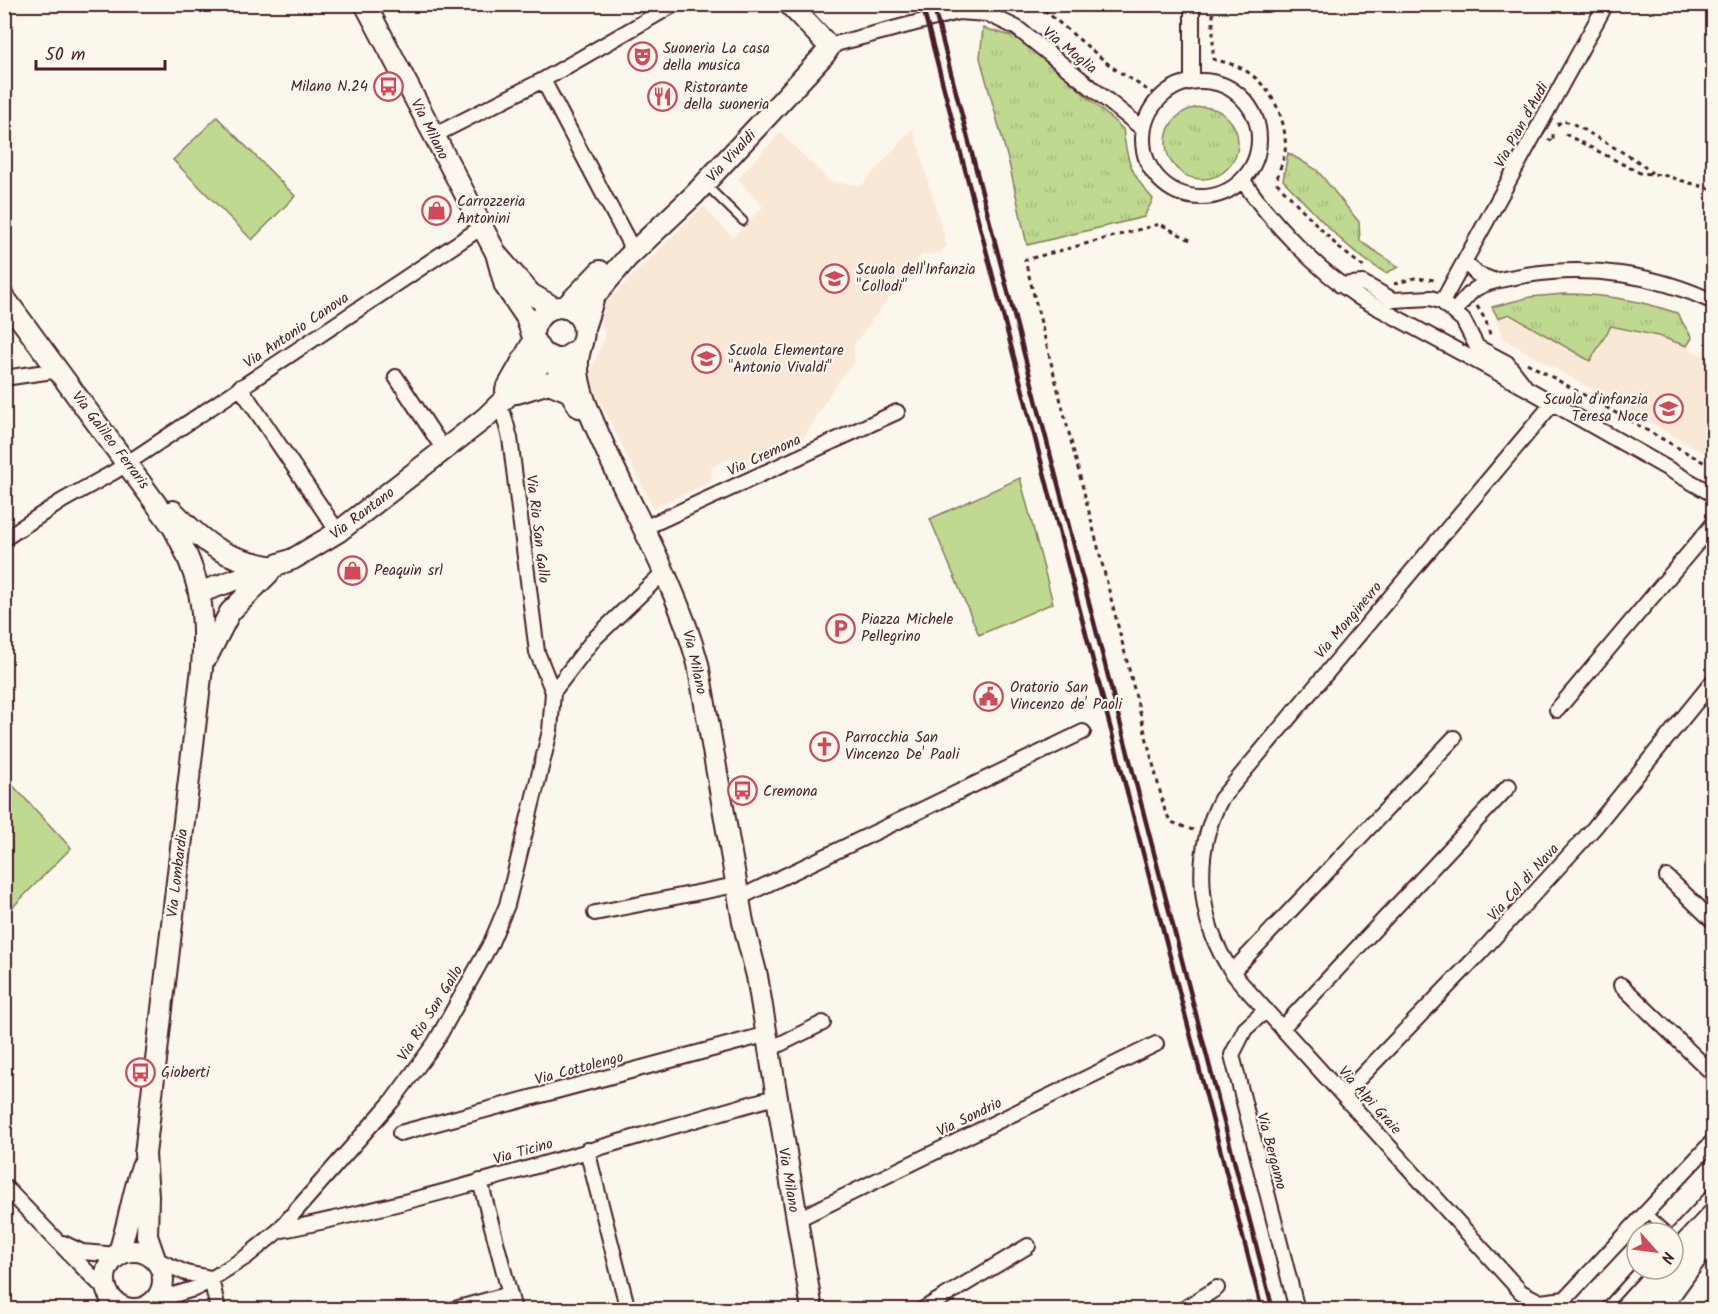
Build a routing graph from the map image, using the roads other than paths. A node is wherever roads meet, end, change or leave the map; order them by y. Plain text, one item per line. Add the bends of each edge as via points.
1 (365, 4) edge
2 (675, 4) edge
3 (789, 4) edge
4 (1192, 4) edge
5 (1606, 4) edge
6 (829, 48) junction
7 (543, 80) junction
8 (1192, 81) junction
9 (1143, 129) junction
10 (433, 136) junction
11 (1243, 181) junction
12 (704, 184) junction
13 (743, 221) dead end
14 (482, 227) junction
15 (496, 253) junction
16 (630, 255) junction
17 (1465, 262) junction
18 (1495, 281) junction
19 (1340, 285) junction
20 (4, 297) edge
21 (1442, 302) junction
22 (1713, 302) edge
23 (560, 308) junction
24 (1455, 311) junction
25 (584, 328) junction
26 (533, 337) junction
27 (580, 348) junction
28 (551, 358) junction
29 (60, 370) junction
30 (396, 377) dead end
31 (4, 378) edge
32 (240, 387) junction
33 (1528, 389) junction
34 (568, 391) junction
35 (499, 403) junction
36 (1553, 403) junction
37 (897, 412) dead end
38 (601, 442) junction
39 (444, 450) junction
40 (128, 462) junction
41 (1679, 475) junction
42 (141, 480) junction
43 (1713, 486) edge
44 (1713, 495) edge
45 (1713, 523) edge
46 (644, 528) junction
47 (338, 532) junction
48 (4, 539) edge
49 (275, 567) junction
50 (665, 571) junction
51 (201, 592) junction
52 (202, 668) junction
53 (1713, 681) edge
54 (553, 692) junction
55 (1557, 710) dead end
56 (1083, 732) dead end
57 (1454, 738) dead end
58 (1509, 786) dead end
59 (1203, 876) joint
60 (1667, 878) dead end
61 (738, 891) junction
62 (595, 913) dead end
63 (1713, 922) edge
64 (1232, 972) junction
65 (1621, 985) dead end
66 (1266, 1010) junction
67 (823, 1023) dead end
68 (1283, 1027) junction
69 (769, 1042) junction
70 (1156, 1044) dead end
71 (1713, 1075) edge
72 (1344, 1094) junction
73 (775, 1096) junction
74 (400, 1133) dead end
75 (1713, 1140) edge
76 (587, 1150) junction
77 (145, 1154) junction
78 (480, 1181) junction
79 (4, 1186) edge
80 (1713, 1190) edge
81 (1647, 1212) junction
82 (796, 1220) junction
83 (1657, 1221) edge
84 (1683, 1221) edge
85 (278, 1231) junction
86 (59, 1240) junction
87 (1028, 1246) dead end
88 (118, 1256) junction
89 (156, 1259) junction
90 (1713, 1271) edge
91 (211, 1278) junction
92 (1629, 1281) edge
93 (1216, 1288) dead end
94 (510, 1294) junction
95 (1713, 1295) edge
96 (114, 1303) edge
97 (153, 1304) edge
98 (218, 1310) edge
99 (451, 1310) edge
100 (513, 1310) edge
101 (628, 1310) edge
102 (812, 1310) edge
103 (922, 1310) edge
104 (1182, 1310) edge
105 (1297, 1310) edge
106 (1603, 1310) edge
107 (1686, 1310) edge
108 (1703, 1310) edge

1 - 10 street, Via Milano
2 - 7 street
3 - 6 street
4 - 8 street
5 - 17 street, Via Pian d'Audi
6 - 9 street, Via Moglia via 958,12 988,14 1017,28
6 - 12 street, Via Vivaldi
7 - 10 street
7 - 16 street
8 - 9 street via 1160,98
8 - 11 street via 1228,87 1254,112 1259,148
9 - 11 street via 1143,148 1149,166 1159,181 1174,192 1210,197 1228,192
10 - 14 street, Via Milano
11 - 19 street
12 - 13 lane
12 - 16 street, Via Vivaldi
14 - 15 street, Via Milano
14 - 32 street, Via Antonio Canova
15 - 23 street, Via Milano via 531,294
15 - 26 street, Via Milano via 505,286 526,317
16 - 23 street, Via Vivaldi via 602,269
16 - 25 street, Via Vivaldi via 594,297
17 - 18 street via 1477,274
17 - 21 street, Via Pian d'Audi
18 - 22 street via 1549,272 1610,272 1672,284
18 - 24 street via 1479,287
19 - 21 street via 1363,283 1393,300 1431,298
19 - 33 street
20 - 29 street, Via Galileo Ferraris
21 - 24 street
23 - 25 street, Via Milano via 576,314
23 - 26 street via 541,314
24 - 33 street via 1477,347 1507,363
25 - 27 street, Via Milano
26 - 28 street, Via Milano via 542,353
26 - 35 street, Via Rantano
27 - 28 street via 570,357
27 - 38 street, Via Milano via 578,381
28 - 34 street, Via Milano
28 - 35 street, Via Rantano
29 - 31 street
29 - 40 street, Via Galileo Ferraris
30 - 39 street
32 - 40 street, Via Antonio Canova
32 - 47 street
33 - 36 street
34 - 35 street via 549,383
34 - 38 street, Via Milano
35 - 39 street, Via Rantano
35 - 54 street, Via Rio San Gallo via 510,438 537,652
36 - 41 street
36 - 59 street, Via Monginevro via 1237,777 1221,799 1207,832
37 - 46 street, Via Cremona
38 - 46 street, Via Milano
39 - 47 street, Via Rantano
40 - 42 street, Via Galileo Ferraris
40 - 48 street, Via Antonio Canova
41 - 43 street
41 - 44 street
42 - 49 street via 214,549
42 - 51 street, Via Galileo Ferraris via 183,544
45 - 55 street
46 - 50 street, Via Milano
47 - 49 street, Via Rantano
49 - 51 street, Via Rantano
49 - 52 street, Via Rantano via 230,612
50 - 54 street via 593,640
50 - 61 street, Via Milano via 698,664
51 - 52 street, Via Lombardia
52 - 77 street, Via Lombardia
53 - 72 street, Via Col di Nava via 1594,828
54 - 85 street, Via Rio San Gallo via 550,731 507,905 490,945 435,1042 393,1100
56 - 61 street
57 - 64 street
58 - 68 street
59 - 64 street, Via Alpi Graie via 1212,938
60 - 63 street
61 - 62 street
61 - 69 street, Via Milano
64 - 66 street, Via Alpi Graie
65 - 71 street
66 - 68 street, Via Alpi Graie
66 - 105 street, Via Bergamo via 1245,1029 1232,1055
67 - 69 street
68 - 72 street, Via Alpi Graie
69 - 73 street, Via Milano
69 - 74 street, Via Cottolengo
70 - 82 street, Via Sondrio
72 - 81 street, Via Alpi Graie via 1521,1292 1540,1302 1565,1299
73 - 76 street, Via Ticino
73 - 82 street, Via Milano
75 - 81 street
76 - 78 street, Via Ticino
76 - 101 street
77 - 88 street, Via Lombardia
77 - 89 street, Via Lombardia via 147,1236
78 - 85 street, Via Ticino
78 - 94 street
79 - 86 street
80 - 84 lane
81 - 83 lane
82 - 102 street, Via Milano
85 - 91 street, Via Rio San Gallo
86 - 88 street via 82,1252
86 - 96 street
87 - 103 street
88 - 89 street via 140,1251
88 - 96 street via 107,1269
89 - 91 street via 186,1273
89 - 97 street via 164,1280
90 - 107 street
91 - 97 street, Via Rio San Gallo via 197,1288
91 - 98 street
92 - 106 lane
93 - 104 street
94 - 99 street
94 - 100 street
95 - 108 street
96 - 97 street via 138,1309

